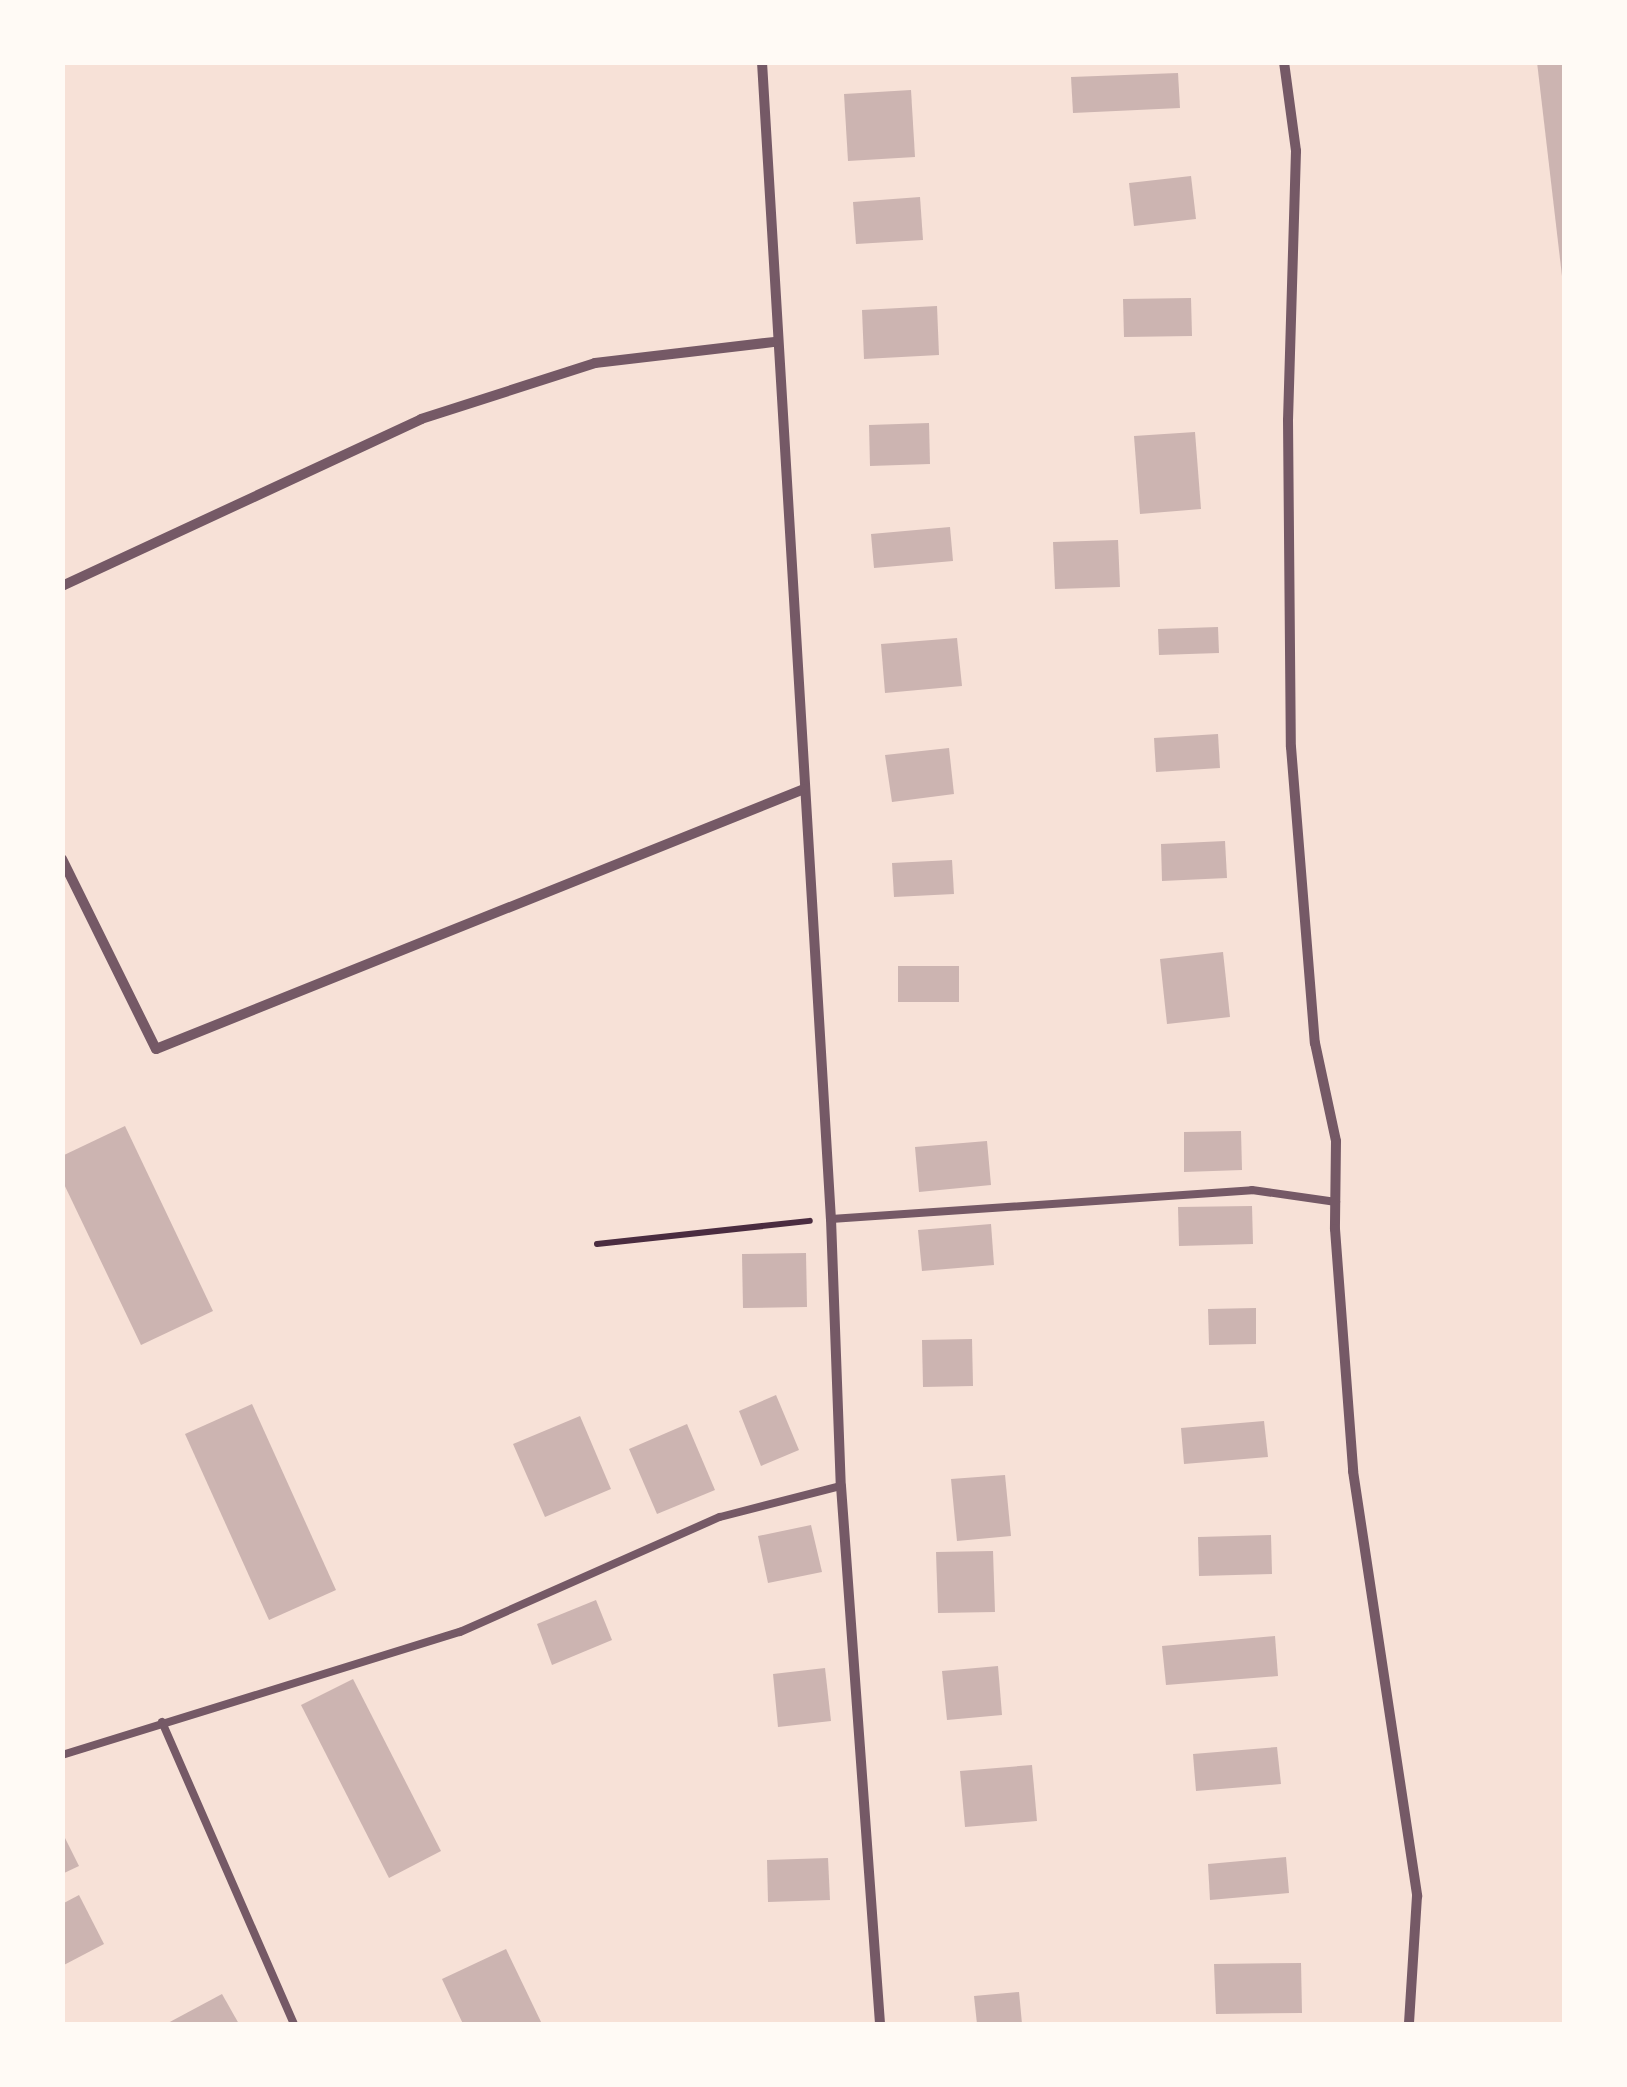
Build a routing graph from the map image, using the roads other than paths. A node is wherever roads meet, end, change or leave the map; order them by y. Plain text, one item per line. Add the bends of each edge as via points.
1 (762, 62) edge
2 (1284, 62) edge
3 (775, 342) junction
4 (62, 586) edge
5 (804, 789) junction
6 (62, 859) edge
7 (1336, 1202) junction
8 (831, 1219) junction
9 (840, 1486) junction
10 (162, 1722) junction
11 (62, 1755) edge
12 (294, 2024) edge
13 (880, 2024) edge
14 (1410, 2024) edge

1 - 3 street
2 - 7 street via 1296,151 1288,420 1291,747 1316,1043 1336,1141
3 - 4 street via 595,363 421,419
3 - 5 street
5 - 6 street via 156,1049
5 - 8 street
7 - 8 lane via 1252,1190
7 - 14 street via 1353,1471 1417,1896
8 - 9 street
9 - 10 lane via 720,1517 460,1632
9 - 13 street
10 - 11 lane
10 - 12 lane

